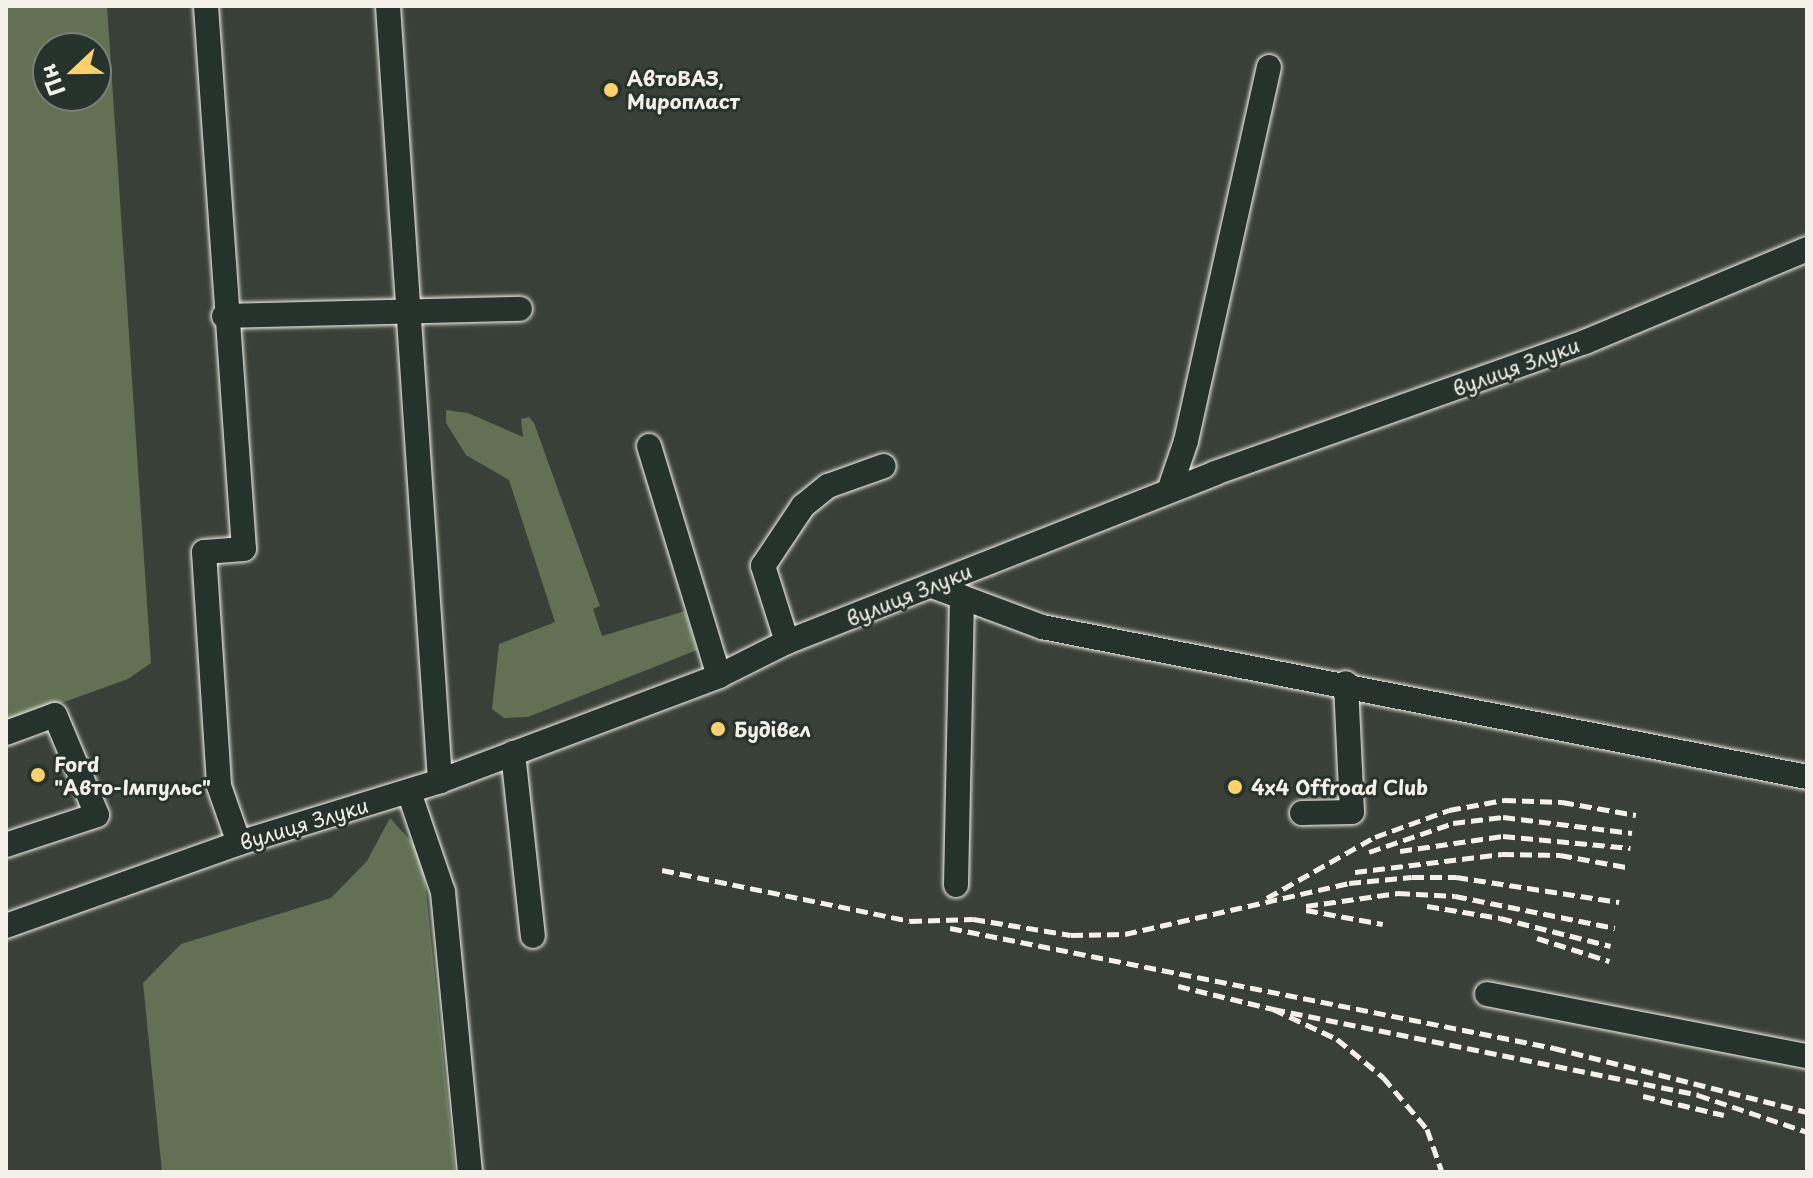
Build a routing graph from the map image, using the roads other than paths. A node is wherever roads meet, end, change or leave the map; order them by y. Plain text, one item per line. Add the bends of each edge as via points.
1 (206, 6) edge
2 (388, 6) edge
3 (1269, 67) dead end
4 (1807, 249) edge
5 (520, 309) dead end
6 (410, 310) junction
7 (224, 316) junction
8 (649, 446) dead end
9 (884, 466) dead end
10 (1169, 491) junction
11 (932, 586) junction
12 (962, 597) junction
13 (787, 642) junction
14 (719, 676) junction
15 (1346, 683) junction
16 (6, 733) edge
17 (513, 753) junction
18 (1807, 777) edge
19 (440, 781) junction
20 (409, 792) junction
21 (1302, 813) dead end
22 (239, 843) junction
23 (6, 845) edge
24 (956, 885) dead end
25 (6, 926) edge
26 (533, 936) dead end
27 (1487, 994) dead end
28 (1807, 1056) edge
29 (470, 1172) edge

1 - 7 street
2 - 6 street
3 - 10 street via 1238,219
4 - 10 street, вулиця Злуки via 1585,342
5 - 6 street
6 - 7 street
6 - 19 street
7 - 22 street via 244,549 204,552 219,786
8 - 14 street
9 - 13 street via 828,486 803,506 763,566
10 - 11 street, вулиця Злуки
11 - 12 street
11 - 13 street, вулиця Злуки
12 - 15 street via 1042,627
12 - 24 street
13 - 14 street, вулиця Злуки
14 - 17 street, вулиця Злуки
15 - 18 street
15 - 21 street via 1352,812
16 - 23 street via 55,715 97,815
17 - 19 street, вулиця Злуки
17 - 26 street
19 - 20 street, вулиця Злуки
20 - 22 street, вулиця Злуки
20 - 29 street via 443,892
22 - 25 street, вулиця Злуки
27 - 28 street

